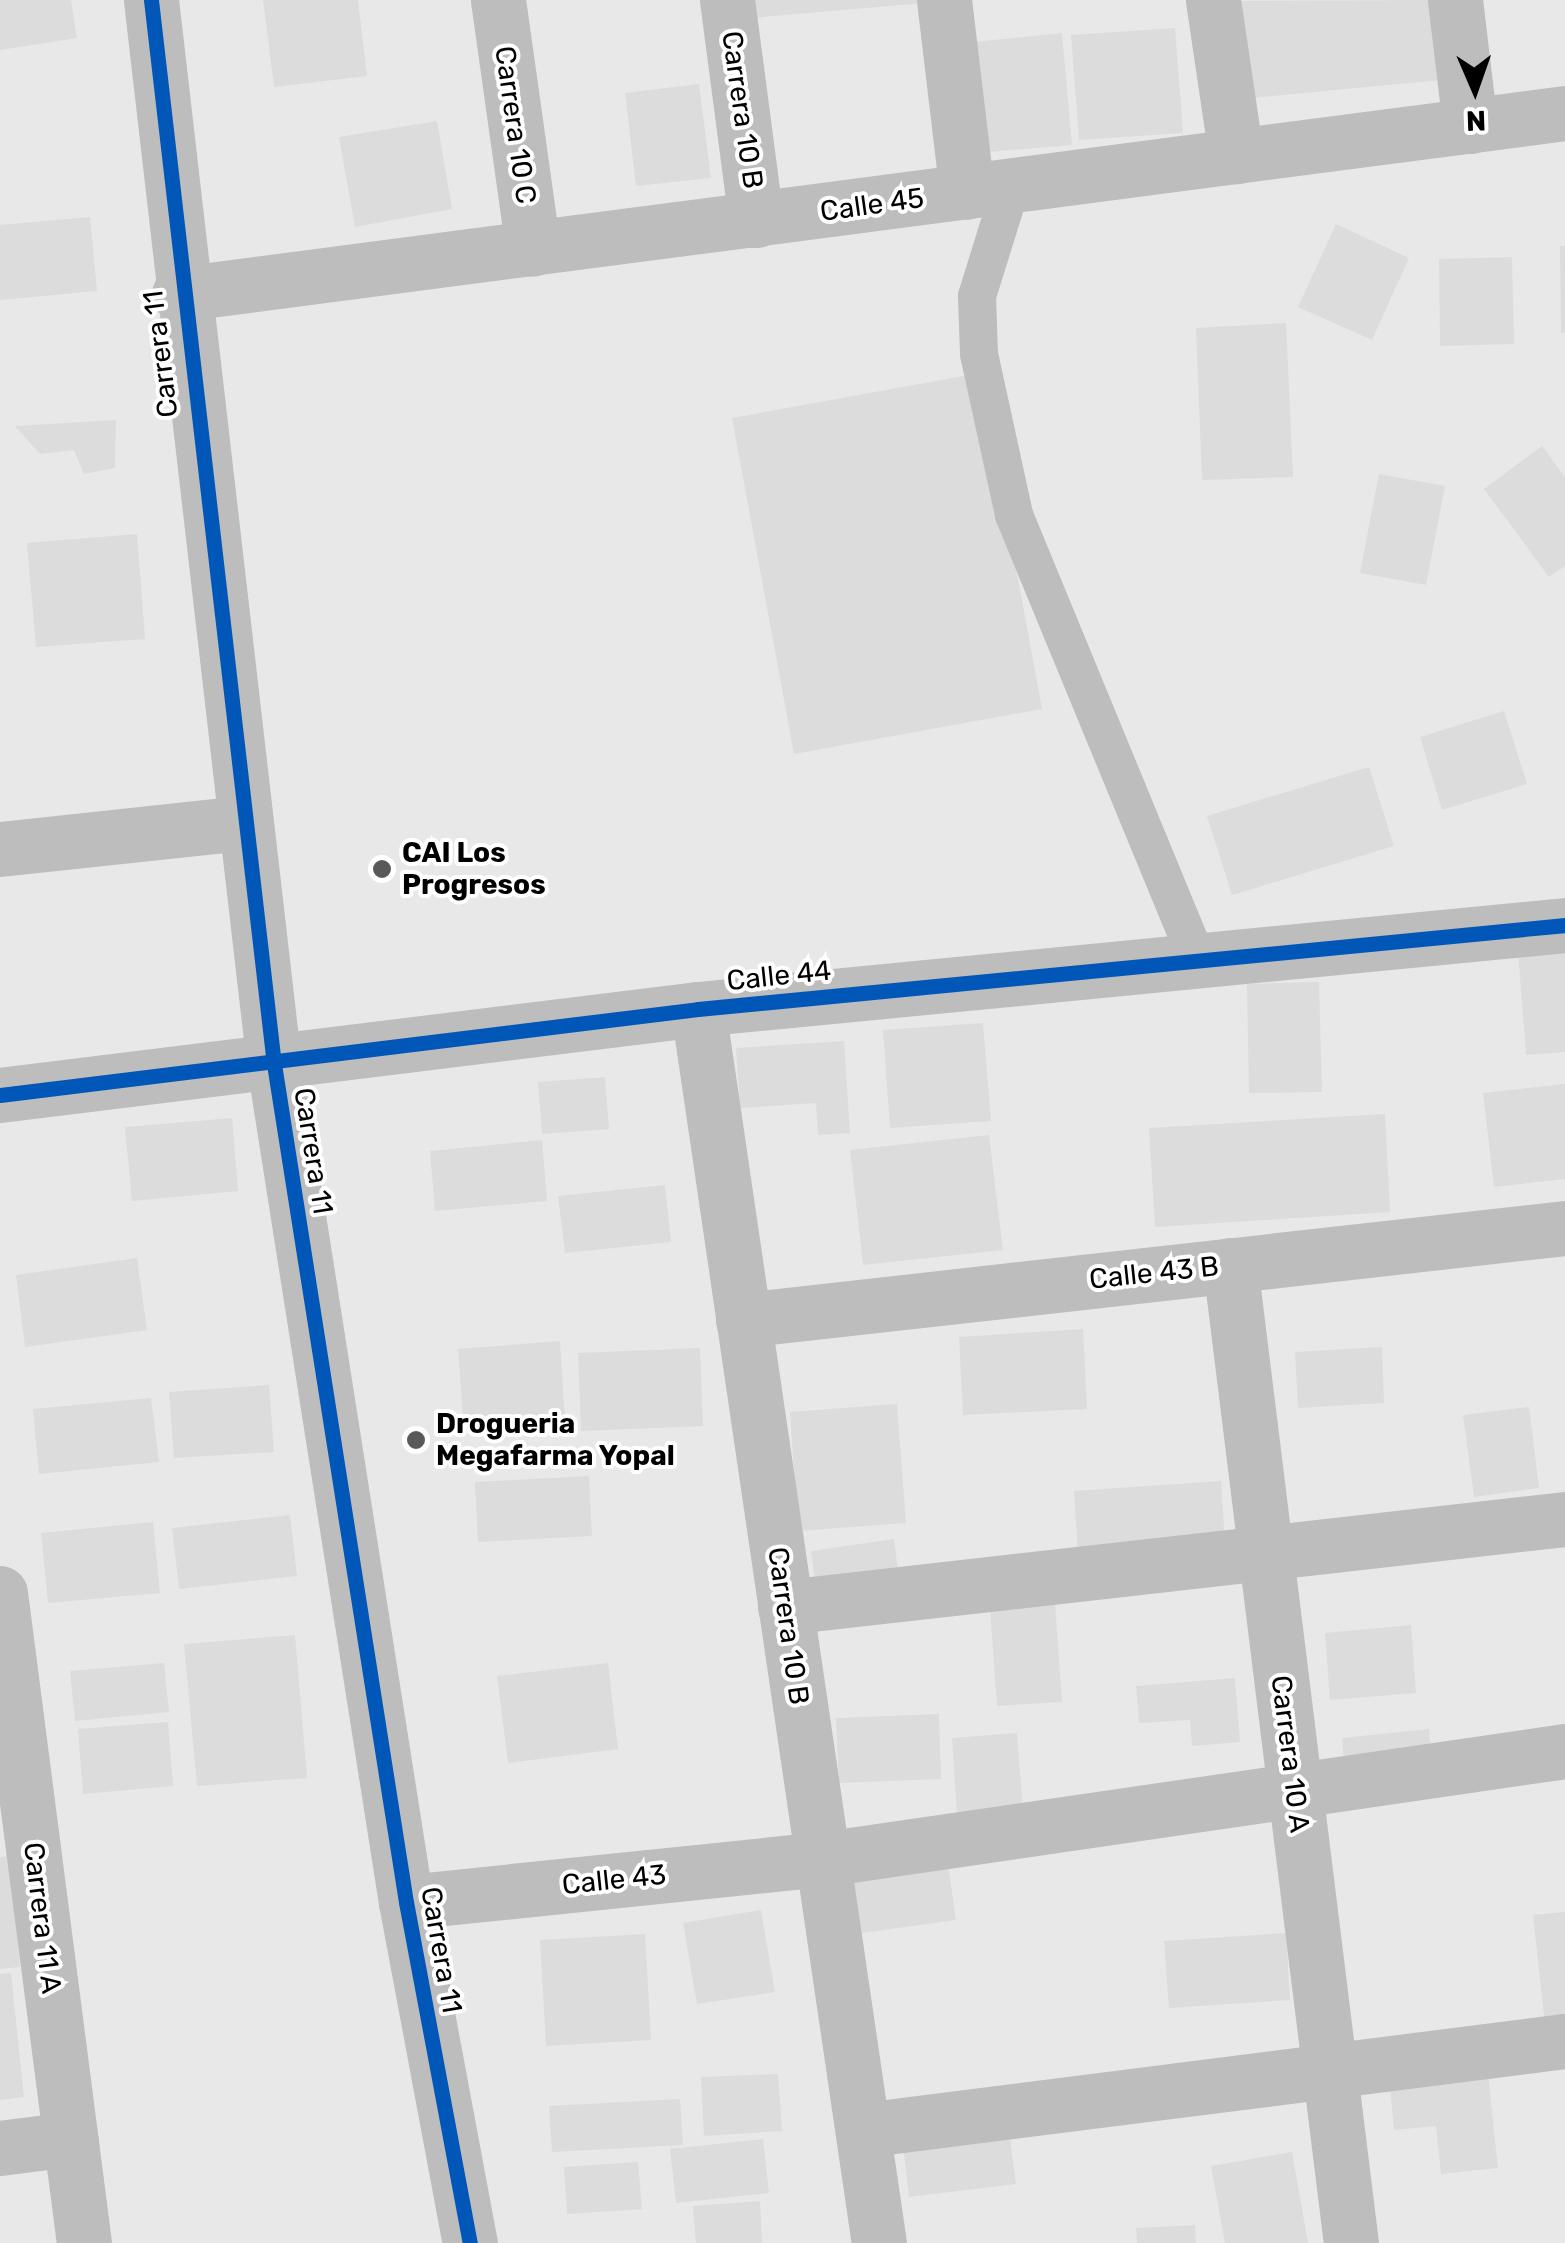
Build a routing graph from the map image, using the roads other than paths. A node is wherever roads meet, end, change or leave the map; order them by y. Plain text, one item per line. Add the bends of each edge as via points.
1 (151, 0) edge
2 (498, 0) edge
3 (727, 0) edge
4 (944, 0) edge
5 (1213, 0) edge
6 (1455, 0) edge
7 (1565, 113) edge
8 (1470, 126) junction
9 (1236, 156) junction
10 (989, 190) junction
11 (756, 220) junction
12 (533, 250) junction
13 (179, 294) junction
14 (242, 824) junction
15 (0, 849) edge
16 (1565, 924) edge
17 (1198, 961) junction
18 (698, 1009) junction
19 (274, 1064) junction
20 (0, 1095) edge
21 (1565, 1228) edge
22 (1230, 1265) junction
23 (744, 1320) junction
24 (1565, 1519) edge
25 (1266, 1554) junction
26 (0, 1593) edge
27 (785, 1607) junction
28 (1565, 1750) edge
29 (1294, 1791) junction
30 (14, 1816) edge
31 (823, 1859) junction
32 (406, 1902) junction
33 (1565, 2041) edge
34 (1330, 2071) junction
35 (863, 2130) junction
36 (70, 2140) junction
37 (0, 2148) edge
38 (84, 2243) edge
39 (470, 2243) edge
40 (880, 2243) edge
41 (1351, 2243) edge

1 - 13 street, Carrera 11
2 - 12 street, Carrera 10 C
3 - 11 street, Carrera 10 B
4 - 10 street
5 - 9 street
6 - 8 street
7 - 8 street, Calle 45
8 - 9 street, Calle 45
9 - 10 street, Calle 45
10 - 11 street, Calle 45
10 - 17 lane via 978,296 980,354 1014,515
11 - 12 street, Calle 45
12 - 13 street, Calle 45
13 - 14 street, Carrera 11
14 - 15 street
14 - 19 street, Carrera 11
16 - 17 street, Calle 44
17 - 18 street, Calle 44
18 - 19 street, Calle 44
18 - 23 street, Carrera 10 B
19 - 20 street, Calle 44
19 - 32 street, Carrera 11
21 - 22 street, Calle 43 B
22 - 23 street, Calle 43 B
22 - 25 street, Carrera 10 A
23 - 27 street, Carrera 10 B
24 - 25 street
25 - 27 street
25 - 29 street, Carrera 10 A
26 - 30 street, Carrera 11 A
27 - 31 street, Carrera 10 B
28 - 29 street, Calle 43
29 - 31 street, Calle 43
29 - 34 street, Carrera 10 A
30 - 36 street, Carrera 11 A
31 - 32 street, Calle 43
31 - 35 street, Carrera 10 B
32 - 39 street, Carrera 11
33 - 34 street
34 - 35 street
34 - 41 street, Carrera 10 A
35 - 40 street, Carrera 10 B
36 - 37 street
36 - 38 street, Carrera 11 A

